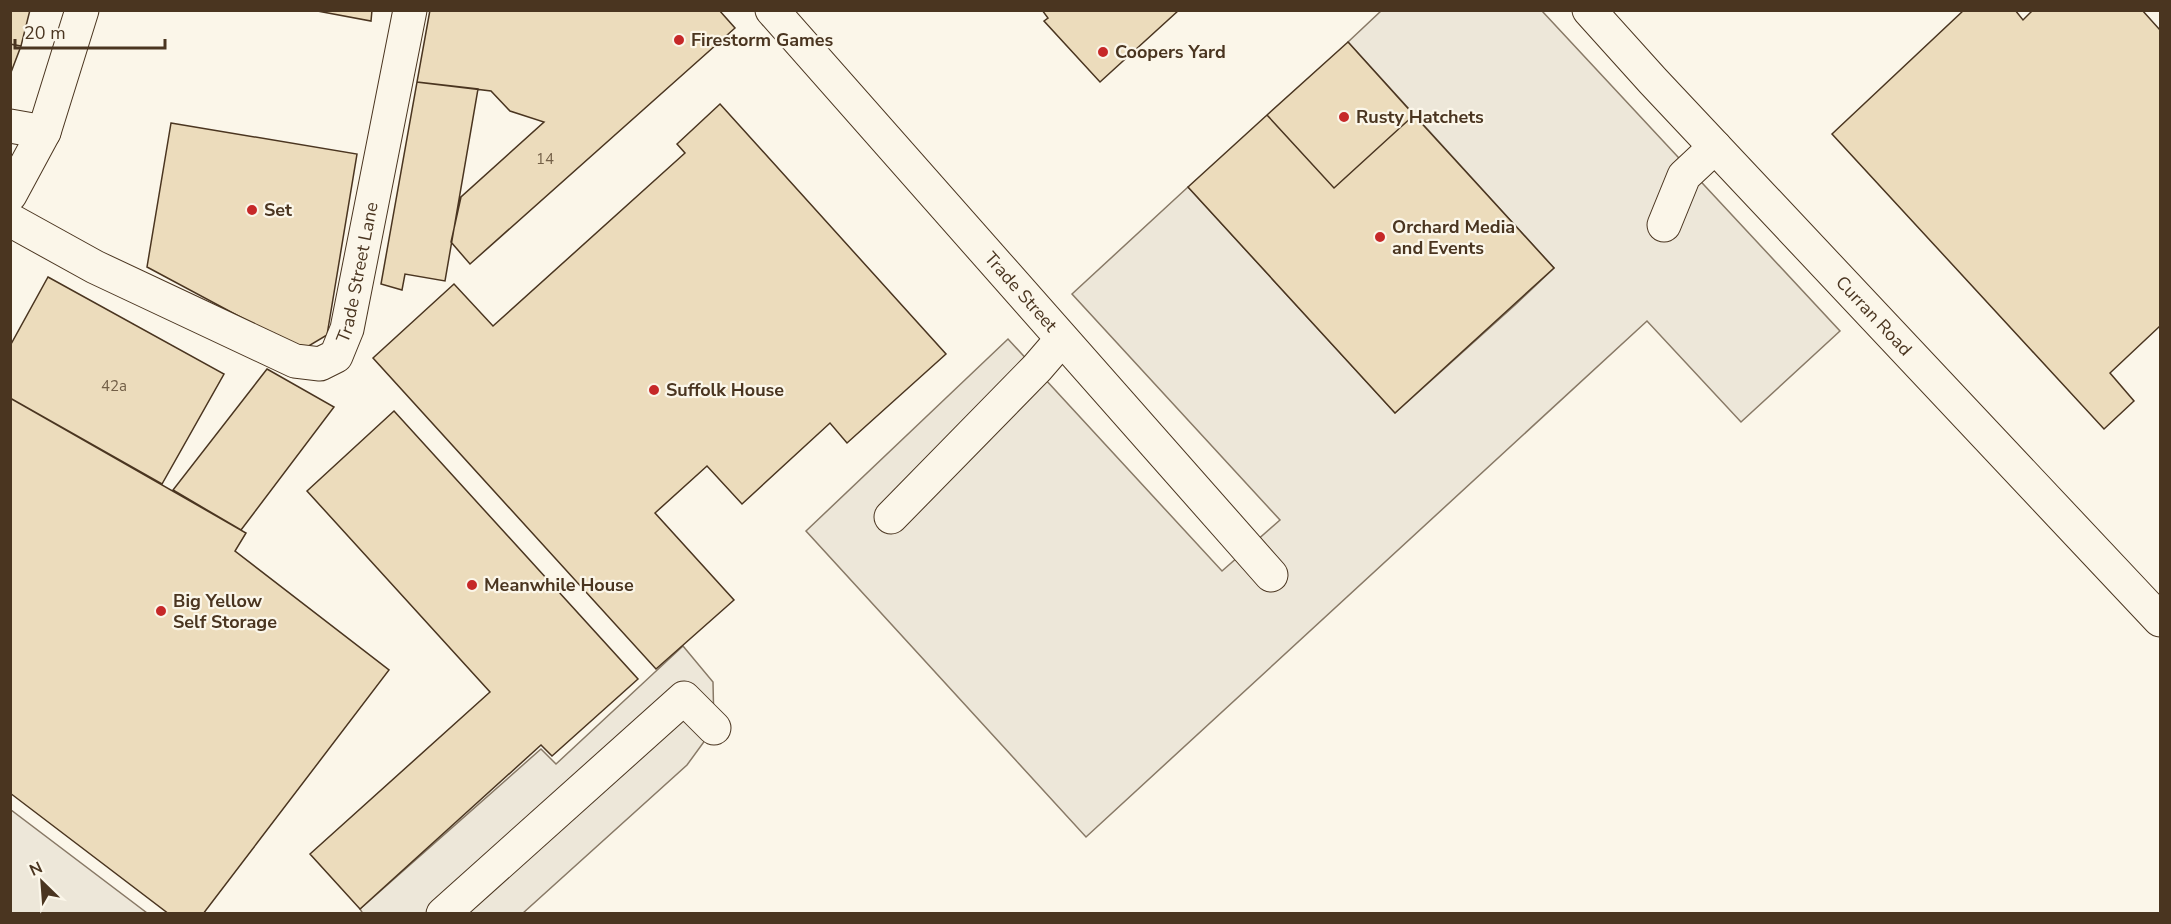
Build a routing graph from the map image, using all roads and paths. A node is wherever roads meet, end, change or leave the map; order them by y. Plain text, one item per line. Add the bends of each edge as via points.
1 (82, 10) edge
2 (410, 10) edge
3 (772, 10) edge
4 (1589, 10) edge
5 (10, 126) edge
6 (44, 132) junction
7 (1715, 147) junction
8 (10, 195) edge
9 (10, 220) edge
10 (1664, 225) dead end
11 (1062, 339) junction
12 (891, 517) dead end
13 (1271, 575) dead end
14 (2160, 620) edge
15 (714, 728) dead end
16 (443, 914) edge

1 - 6 street
2 - 9 street, Trade Street Lane via 347,329 336,357 320,364 295,361 95,267
3 - 11 street, Trade Street
4 - 7 street, Curran Road
5 - 6 street
6 - 8 street
7 - 10 street via 1684,176
7 - 14 street, Curran Road
11 - 12 street
11 - 13 street, Trade Street
15 - 16 street via 684,698

